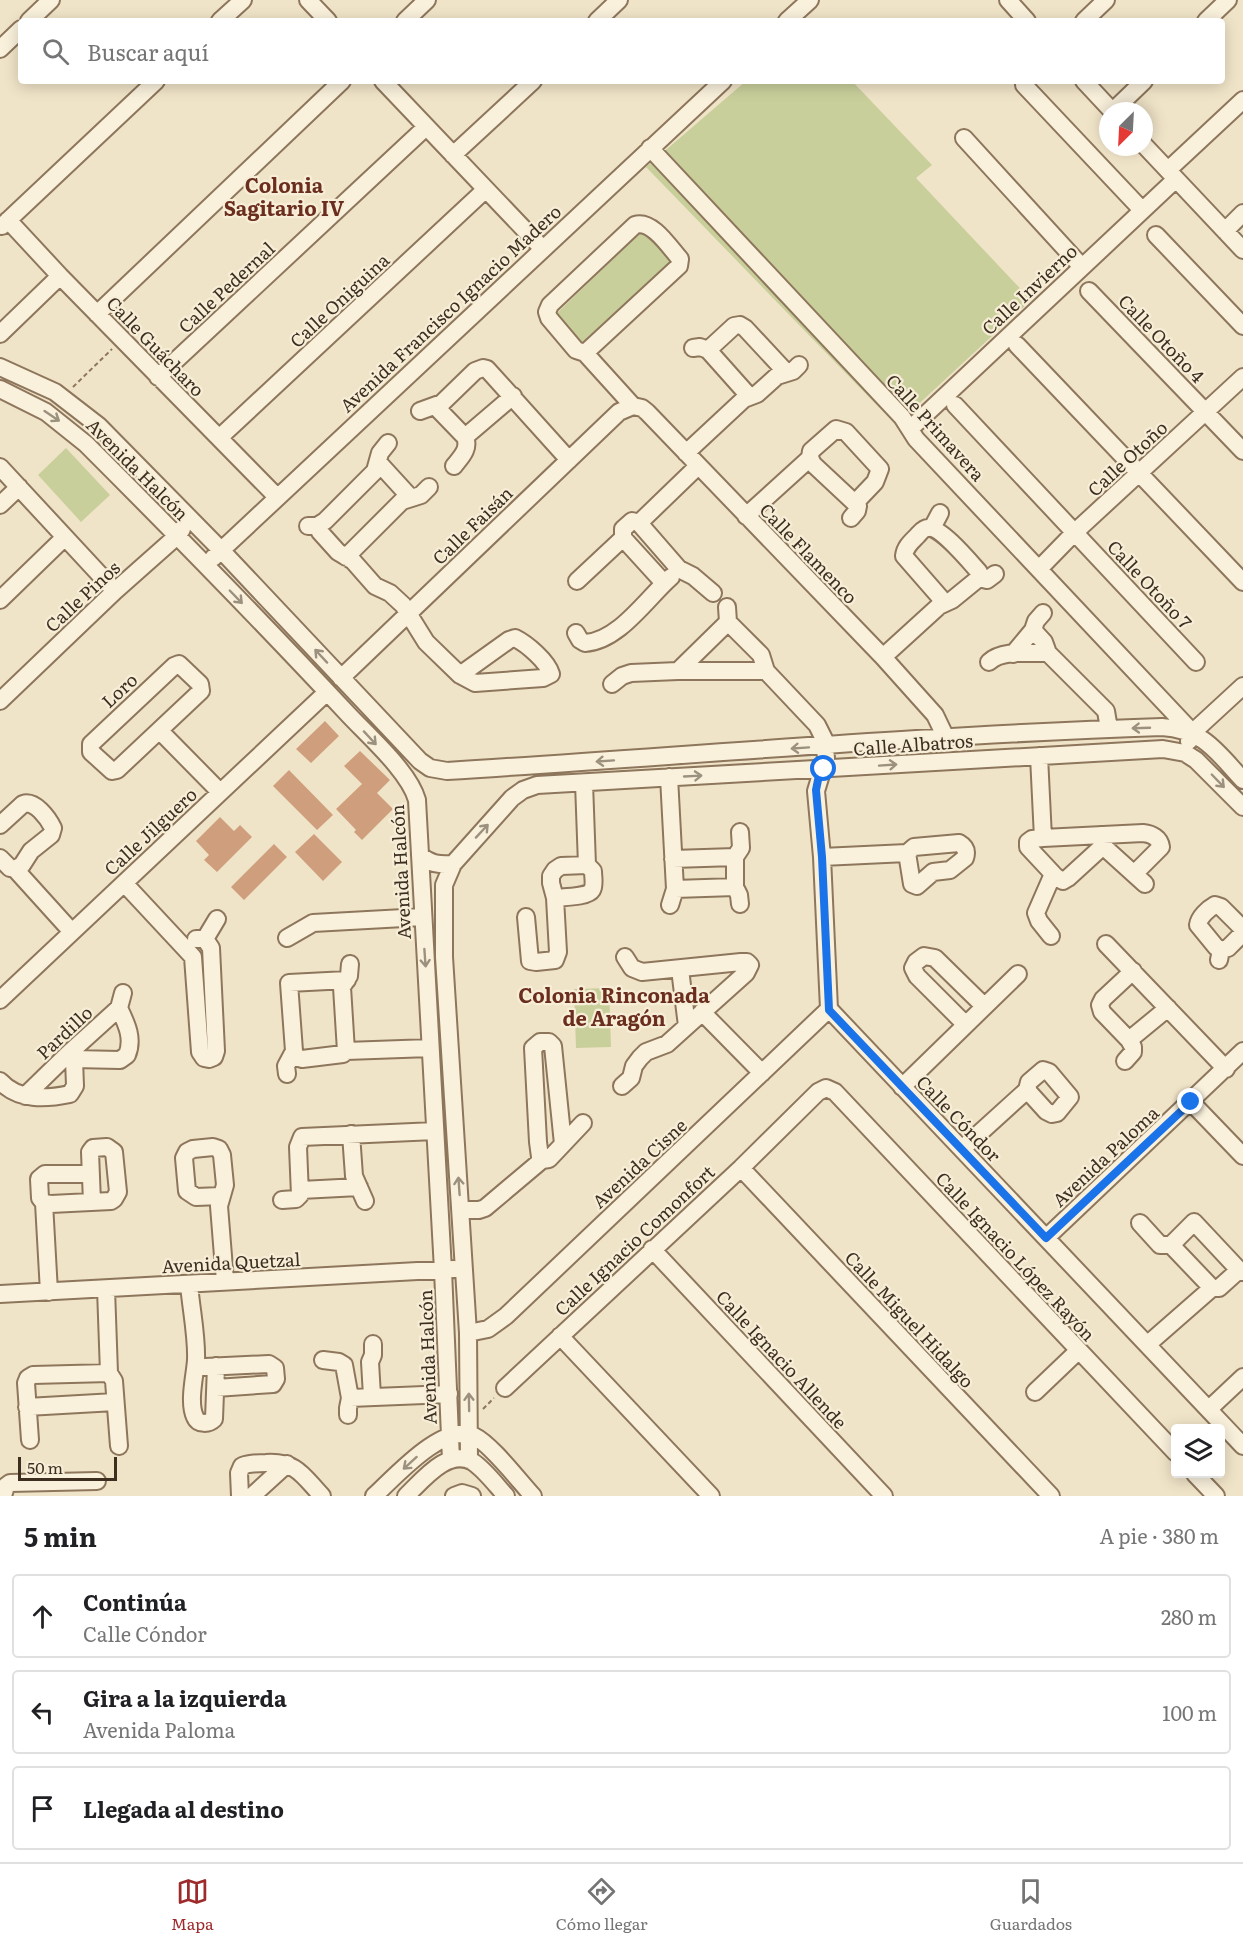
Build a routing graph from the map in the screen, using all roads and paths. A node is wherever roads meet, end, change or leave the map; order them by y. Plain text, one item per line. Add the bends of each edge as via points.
1 (51, 0) edge
2 (243, 0) edge
3 (308, 0) edge
4 (428, 0) edge
5 (619, 0) edge
6 (810, 0) edge
7 (1008, 0) edge
8 (1106, 0) edge
9 (1228, 0) edge
10 (32, 18) edge
11 (223, 18) edge
12 (325, 18) edge
13 (408, 18) edge
14 (600, 18) edge
15 (790, 18) edge
16 (1024, 18) edge
17 (1087, 18) edge
18 (1209, 18) edge
19 (18, 32) edge
20 (0, 49) edge
21 (153, 84) edge
22 (339, 84) edge
23 (386, 84) edge
24 (530, 84) edge
25 (720, 84) edge
26 (1087, 84) edge
27 (1141, 84) edge
28 (1024, 85) dead end
29 (1243, 100) edge
30 (1104, 102) edge
31 (1122, 102) edge
32 (426, 127) junction
33 (964, 138) dead end
34 (650, 148) junction
35 (1153, 154) edge
36 (453, 155) junction
37 (1172, 174) junction
38 (485, 190) junction
39 (1142, 210) junction
40 (1243, 213) edge
41 (4, 224) edge
42 (1225, 231) junction
43 (1156, 235) dead end
44 (542, 248) junction
45 (1243, 250) edge
46 (1082, 267) junction
47 (60, 276) junction
48 (1089, 291) dead end
49 (97, 314) junction
50 (1243, 326) edge
51 (0, 334) edge
52 (123, 339) junction
53 (1017, 345) dead end
54 (585, 353) junction
55 (0, 367) edge
56 (158, 376) junction
57 (1243, 377) edge
58 (0, 389) edge
59 (513, 396) junction
60 (749, 396) junction
61 (63, 397) junction
62 (955, 405) dead end
63 (436, 406) junction
64 (633, 406) junction
65 (420, 411) dead end
66 (1206, 412) junction
67 (910, 429) junction
68 (465, 437) junction
69 (219, 438) junction
70 (388, 443) dead end
71 (1243, 451) edge
72 (686, 453) junction
73 (810, 458) junction
74 (569, 460) junction
75 (378, 462) junction
76 (454, 466) dead end
77 (698, 466) junction
78 (0, 467) edge
79 (1140, 472) junction
80 (19, 487) junction
81 (429, 487) dead end
82 (277, 497) junction
83 (410, 497) junction
84 (0, 504) edge
85 (746, 516) junction
86 (189, 519) junction
87 (639, 523) junction
88 (1075, 532) junction
89 (177, 536) junction
90 (65, 537) junction
91 (623, 538) junction
92 (220, 550) junction
93 (346, 557) junction
94 (206, 565) junction
95 (679, 569) junction
96 (1039, 569) junction
97 (577, 580) dead end
98 (1243, 582) edge
99 (664, 583) junction
100 (115, 591) junction
101 (713, 593) dead end
102 (0, 600) edge
103 (945, 603) junction
104 (1043, 613) dead end
105 (408, 614) junction
106 (1033, 630) junction
107 (576, 633) dead end
108 (1048, 653) junction
109 (1013, 654) junction
110 (883, 657) junction
111 (989, 662) dead end
112 (1196, 662) dead end
113 (678, 671) junction
114 (766, 671) junction
115 (460, 675) junction
116 (341, 678) junction
117 (612, 684) dead end
118 (1243, 686) edge
119 (327, 692) junction
120 (0, 701) edge
121 (1109, 729) junction
122 (160, 731) junction
123 (1192, 733) junction
124 (945, 738) junction
125 (825, 747) junction
126 (1185, 753) junction
127 (1040, 756) junction
128 (499, 768) junction
129 (824, 769) junction
130 (437, 770) junction
131 (669, 777) junction
132 (1243, 780) edge
133 (584, 783) junction
134 (220, 792) junction
135 (512, 798) junction
136 (417, 800) junction
137 (1243, 807) edge
138 (0, 825) edge
139 (740, 832) dead end
140 (1043, 838) junction
141 (1102, 840) junction
142 (908, 853) dead end
143 (420, 855) junction
144 (735, 857) junction
145 (822, 857) junction
146 (0, 858) edge
147 (673, 859) junction
148 (453, 864) junction
149 (586, 865) junction
150 (15, 870) junction
151 (1053, 874) junction
152 (124, 883) junction
153 (735, 887) junction
154 (555, 898) junction
155 (740, 904) dead end
156 (422, 917) junction
157 (526, 917) dead end
158 (218, 919) dead end
159 (1243, 931) edge
160 (72, 932) junction
161 (1051, 936) dead end
162 (287, 938) dead end
163 (205, 939) junction
164 (1107, 944) dead end
165 (188, 949) junction
166 (625, 957) dead end
167 (680, 969) junction
168 (1133, 972) junction
169 (1018, 974) dead end
170 (3, 992) edge
171 (984, 1006) junction
172 (1168, 1008) junction
173 (829, 1010) junction
174 (702, 1012) junction
175 (966, 1024) junction
176 (687, 1026) junction
177 (1129, 1040) junction
178 (430, 1048) junction
179 (346, 1052) junction
180 (1243, 1052) edge
181 (293, 1056) junction
182 (71, 1057) junction
183 (1125, 1061) dead end
184 (1226, 1069) junction
185 (762, 1073) junction
186 (287, 1074) dead end
187 (0, 1081) edge
188 (622, 1086) dead end
189 (902, 1087) junction
190 (826, 1088) joint
191 (1027, 1090) dead end
192 (25, 1096) junction
193 (1191, 1102) junction
194 (583, 1123) dead end
195 (435, 1131) junction
196 (351, 1134) junction
197 (563, 1144) junction
198 (962, 1149) junction
199 (1243, 1156) edge
200 (542, 1160) junction
201 (741, 1168) junction
202 (90, 1174) junction
203 (301, 1190) junction
204 (221, 1196) dead end
205 (282, 1200) dead end
206 (92, 1202) junction
207 (44, 1203) junction
208 (461, 1210) junction
209 (1140, 1223) dead end
210 (1046, 1238) junction
211 (1171, 1245) junction
212 (652, 1249) junction
213 (464, 1269) junction
214 (443, 1270) junction
215 (1241, 1271) edge
216 (225, 1281) junction
217 (189, 1284) junction
218 (1212, 1288) junction
219 (106, 1289) junction
220 (49, 1292) junction
221 (0, 1294) edge
222 (468, 1333) junction
223 (560, 1336) junction
224 (373, 1344) dead end
225 (1148, 1344) junction
226 (1078, 1351) junction
227 (323, 1360) dead end
228 (370, 1362) junction
229 (344, 1365) junction
230 (216, 1366) junction
231 (195, 1367) junction
232 (109, 1373) junction
233 (1243, 1377) edge
234 (216, 1388) junction
235 (505, 1388) joint
236 (1035, 1392) dead end
237 (448, 1394) junction
238 (372, 1396) junction
239 (116, 1402) junction
240 (27, 1407) junction
241 (1209, 1409) junction
242 (469, 1428) junction
243 (450, 1435) junction
244 (30, 1440) dead end
245 (119, 1446) dead end
246 (1243, 1446) edge
247 (1171, 1448) edge
248 (451, 1460) junction
249 (469, 1460) junction
250 (287, 1464) junction
251 (1200, 1478) edge
252 (97, 1481) dead end
253 (70, 1482) junction
254 (4, 1491) edge
255 (55, 1496) edge
256 (240, 1496) edge
257 (252, 1496) edge
258 (322, 1496) edge
259 (374, 1496) edge
260 (406, 1496) edge
261 (454, 1496) edge
262 (472, 1496) edge
263 (506, 1496) edge
264 (533, 1496) edge
265 (711, 1496) edge
266 (884, 1496) edge
267 (1051, 1496) edge
268 (1216, 1496) edge

1 - 10 street
2 - 11 street
3 - 12 street
4 - 13 street
5 - 14 street
6 - 15 street
7 - 16 street
8 - 17 street
9 - 18 street
19 - 20 street
21 - 41 street
22 - 49 street
23 - 32 street
24 - 36 street
25 - 34 street, Avenida Francisco Ignacio Madero
26 - 30 street
27 - 31 street
28 - 39 street
29 - 37 street, Calle Invierno
32 - 36 street
32 - 56 street, Calle Pedernal
33 - 46 street
34 - 44 street, Avenida Francisco Ignacio Madero
34 - 67 street, Calle Primavera
35 - 37 street
36 - 38 street
37 - 39 street, Calle Invierno
37 - 42 street
38 - 44 street
38 - 69 street, Calle Oniguina
39 - 46 street, Calle Invierno
40 - 42 street
41 - 47 street, Calle Guácharo
42 - 45 street
43 - 50 street
44 - 82 street, Avenida Francisco Ignacio Madero
46 - 67 street, Calle Invierno
47 - 49 street, Calle Guácharo
47 - 51 street
48 - 66 street, Calle Otoño 4
49 - 52 street, Calle Guácharo
52 - 56 street, Calle Guácharo
52 - 61 path
53 - 79 street
54 - 54 street, Calle Flamenco via 576,350 549,318 548,308 635,225 648,225 678,257 679,266
54 - 64 street, Calle Flamenco
55 - 61 street, Avenida Halcón
56 - 69 street, Calle Guácharo
57 - 66 street, Calle Otoño
58 -> 89 street, Avenida Halcón via 46,412 71,431
59 - 63 street via 490,370 483,368
59 - 68 street
59 - 74 street
60 - 60 street via 793,369 745,328 734,326 700,349
60 - 72 street
61 - 86 street, Avenida Halcón via 99,426
62 - 88 street, Calle Otoño 7
63 - 65 street
63 - 68 street
64 - 72 street, Calle Flamenco via 647,412
64 - 74 street, Calle Faisán via 619,412
66 - 71 street, Calle Otoño 4
66 - 79 street, Calle Otoño
67 - 96 street, Calle Primavera
68 - 76 street via 466,451
69 - 82 street, Calle Guácharo
70 - 75 street
72 - 77 street, Calle Flamenco
73 - 73 street via 811,451 832,430 839,429 880,470 853,510
73 - 85 street
74 - 105 street, Calle Faisán
75 - 83 street
75 - 93 street via 375,471 325,521 312,526
77 - 85 street, Calle Flamenco
77 - 87 street
78 - 80 street
79 - 88 street, Calle Otoño
79 - 98 street
80 - 84 street
80 - 90 street
81 - 83 street via 421,495
82 - 92 street, Avenida Francisco Ignacio Madero
83 - 93 street
85 - 110 street, Calle Flamenco
86 - 89 street, Calle Pinos
86 - 92 street, Avenida Halcón
87 - 91 street via 633,521 626,527
87 - 95 street
88 - 96 street, Calle Otoño
88 - 112 street, Calle Otoño 7
89 - 94 street, Avenida Halcón
89 - 100 street, Calle Pinos
90 - 100 street
90 - 102 street
91 - 97 street
91 - 99 street
92 - 94 street, Avenida Francisco Ignacio Madero
116 -> 92 street, Avenida Halcón
93 - 105 street via 375,585 395,597
94 -> 119 street, Avenida Halcón
95 - 99 street
95 - 101 street
96 - 123 street, Calle Primavera
99 - 107 street via 607,636 585,643
100 - 120 street, Calle Pinos
103 - 103 street via 987,576 940,532 936,520 909,544 904,556
103 - 110 street
104 - 106 street
105 - 115 street via 426,642
105 - 116 street, Calle Faisán
106 - 108 street
106 - 109 street
108 - 109 street
108 - 121 street via 1106,711
109 - 111 street
110 - 124 street, Calle Flamenco via 935,715
113 - 114 street
113 - 114 street via 727,615 761,655
113 - 117 street via 631,673
114 - 125 street via 817,725
115 - 115 street via 476,683 543,678 551,674 514,638
116 - 130 street, Avenida Halcón via 420,761
118 - 123 street
119 - 134 street, Calle Jilguero
119 -> 136 street, Avenida Halcón via 402,773
123 -> 121 street, Calle Albatros via 1162,728
121 - 124 street, Calle Albatros
122 - 122 street, Loro via 202,688 182,665 174,666 93,742 91,752 113,772
122 - 134 street
123 - 126 street
123 - 132 street, Calle Albatros via 1212,747
124 - 125 street, Calle Albatros
125 -> 128 street, Calle Albatros
125 - 129 street
126 - 127 street, Calle Albatros via 1163,749
126 -> 137 street
129 -> 127 street, Calle Albatros
127 - 140 street
128 - 130 street, Calle Albatros
128 - 135 street via 511,784
131 -> 129 street, Calle Albatros
129 - 145 street via 816,790
130 - 136 street via 422,784
131 - 133 street, Calle Albatros
131 - 147 street
133 - 135 street, Calle Albatros via 537,785
133 - 149 street
134 - 152 street, Calle Jilguero
148 -> 135 street, Calle Albatros
136 - 143 street, Avenida Halcón
138 - 150 street via 28,802 51,824 53,830 48,838 30,851
139 - 144 street via 741,848
140 - 141 street
140 - 151 street via 1032,838 1028,847
141 - 141 street via 1139,879 1161,845 1143,833
141 - 151 street via 1065,880
142 - 145 street
143 - 148 street via 432,863
143 - 156 street, Avenida Halcón
144 - 147 street
144 - 153 street
145 - 173 street
146 - 150 street
147 - 153 street via 673,897
208 -> 148 street via 442,920 444,885
149 - 154 street via 555,870 550,879
149 - 154 street via 592,871 592,891
150 - 160 street
151 - 161 street via 1036,913
152 - 160 street, Calle Jilguero
152 - 165 street
153 - 155 street
154 - 157 street via 555,960 530,961
156 - 162 street via 313,923
156 -> 178 street, Avenida Halcón
158 - 163 street
159 - 159 street via 1220,955 1198,925 1215,905
160 - 170 street, Calle Jilguero
163 - 165 street via 198,938
163 - 165 street via 211,948 216,1051 209,1059 200,1052 195,964
164 - 168 street
166 - 167 street via 636,971
167 - 174 street via 749,963 746,973
167 - 176 street
168 - 172 street
168 - 177 street via 1100,1005
169 - 171 street
171 - 175 street
171 - 175 street via 935,958 924,956 916,962 913,968 917,976
172 - 177 street
172 - 184 street
173 - 185 street, Avenida Cisne
173 - 189 street, Calle Cóndor
174 - 176 street
174 - 185 street
175 - 189 street
176 - 188 street via 667,1044 646,1052 634,1066 632,1078
177 - 183 street via 1134,1050
178 - 179 street
178 - 195 street, Avenida Halcón
179 - 181 street via 302,1059
179 - 181 street via 342,987 348,972 290,983
180 - 184 street, Avenida Paloma
181 - 186 street via 286,1066
182 - 182 street, Pardillo via 121,1000 129,1031 127,1055 120,1059
182 - 192 street, Pardillo
182 - 192 street via 75,1086 70,1094
184 - 193 street, Avenida Paloma
185 - 222 street, Avenida Cisne via 506,1316 488,1329
187 - 192 street via 11,1092
189 - 198 street, Calle Cóndor
190 - 201 street, Calle Ignacio Comonfort
190 - 226 street, Calle Ignacio López Rayón via 835,1092
191 - 198 street
193 - 199 street
193 - 210 street, Avenida Paloma
194 - 197 street
195 - 196 street
195 - 214 street, Avenida Halcón
196 - 203 street via 306,1136 300,1140
196 - 203 street via 354,1176 362,1194
197 - 200 street via 549,1159
197 - 200 street via 553,1046 540,1042 533,1048
198 - 210 street, Calle Cóndor
200 - 208 street via 485,1208
201 - 212 street, Calle Ignacio Comonfort
201 - 267 street, Calle Miguel Hidalgo
202 - 206 street
202 - 206 street via 92,1149 107,1147 114,1152 116,1198
202 - 207 street via 40,1177 40,1198
203 - 205 street via 298,1198
204 - 216 street
206 - 207 street
207 - 220 street
208 - 213 street
209 - 211 street via 1160,1245
210 - 225 street, Calle Cóndor
211 - 215 street via 1194,1216
211 - 218 street
212 - 223 street, Calle Ignacio Comonfort
212 - 266 street, Calle Ignacio Allende
213 - 214 street, Avenida Quetzal
213 - 222 street
214 - 216 street, Avenida Quetzal
214 - 237 street, Avenida Halcón
215 - 218 street via 1221,1287
216 - 217 street, Avenida Quetzal
217 - 219 street, Avenida Quetzal
217 - 231 street
218 - 225 street
219 - 220 street, Avenida Quetzal
219 - 232 street
220 - 221 street, Avenida Quetzal
242 -> 222 street
223 - 235 street, Calle Ignacio Comonfort
223 - 265 street
224 - 228 street
225 - 241 street, Calle Cóndor
226 - 236 street
226 - 247 street, Calle Ignacio López Rayón
227 - 229 street
228 - 229 street
228 - 238 street
229 - 238 street via 349,1407
230 - 231 street
230 - 234 street
230 - 234 street via 269,1364 276,1370 273,1384
231 - 234 street via 193,1405 197,1420 208,1423 214,1419
232 - 239 street
232 - 240 street via 33,1375 26,1383
233 - 241 street
235 - 242 path
237 - 238 street
237 - 243 street, Avenida Halcón
239 - 240 street
239 - 245 street
240 - 244 street
241 - 246 street, Calle Cóndor
242 - 243 street
242 - 249 street
242 - 264 street
243 - 248 street, Avenida Halcón
243 -> 259 street via 418,1456
248 - 249 street
248 - 260 street via 436,1468
249 - 263 street
250 - 256 street via 242,1466
250 - 257 street
250 - 258 street
251 - 268 street
252 - 253 street
253 - 254 street via 10,1483
253 - 255 street
261 - 262 street

